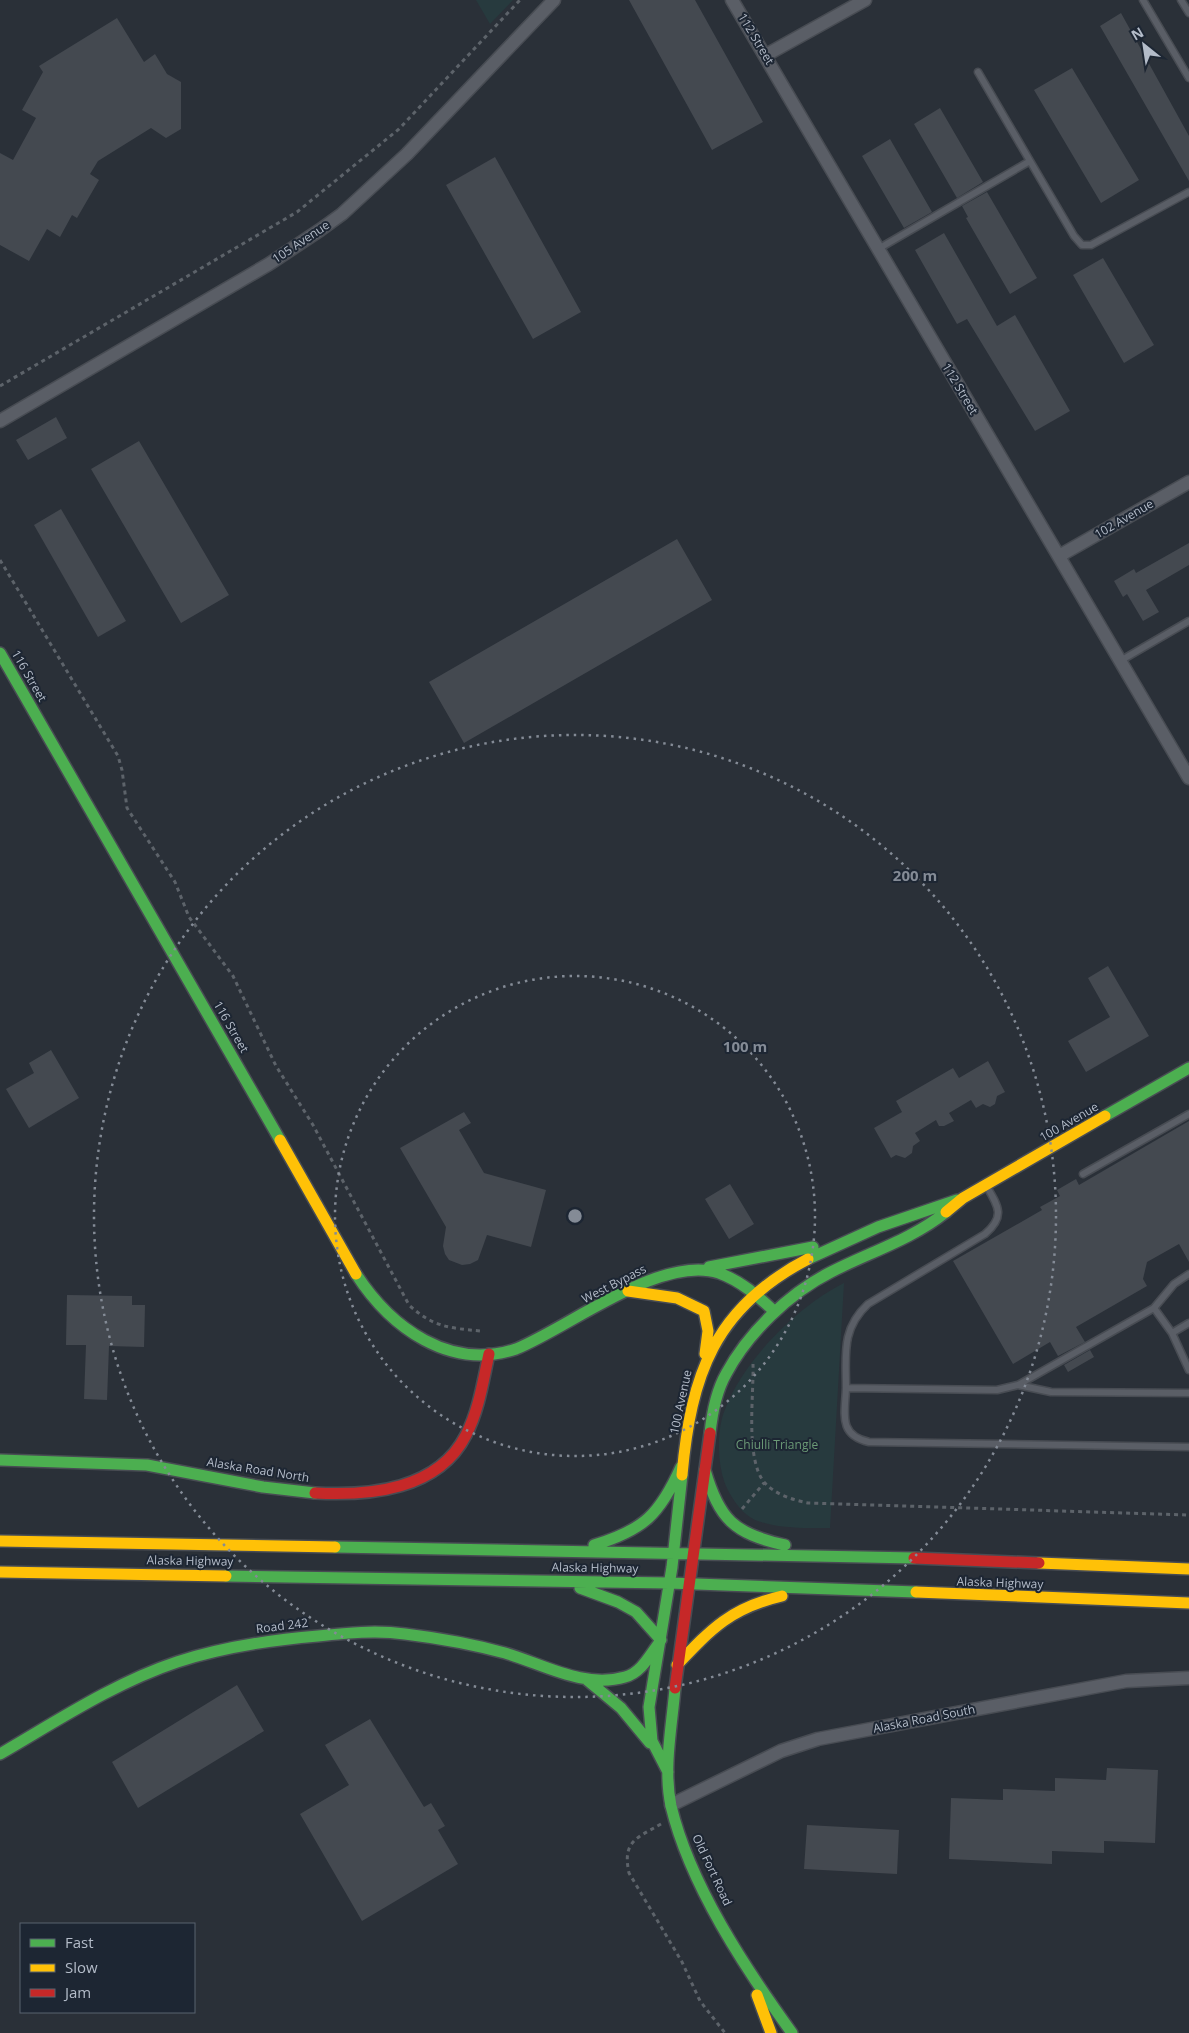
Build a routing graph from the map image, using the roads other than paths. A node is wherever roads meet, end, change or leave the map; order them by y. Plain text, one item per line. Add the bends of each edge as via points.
1 (554, 0) edge
2 (732, 0) edge
3 (865, 0) edge
4 (1143, 0) edge
5 (1181, 0) edge
6 (1189, 13) edge
7 (766, 55) junction
8 (978, 72) dead end
9 (1189, 78) edge
10 (1030, 161) junction
11 (1189, 192) edge
12 (878, 249) junction
13 (0, 421) edge
14 (1189, 482) edge
15 (1059, 556) junction
16 (1189, 621) edge
17 (0, 652) edge
18 (1120, 661) junction
19 (1185, 763) edge
20 (1189, 778) edge
21 (1189, 1068) edge
22 (1189, 1114) edge
23 (1084, 1174) dead end
24 (986, 1185) junction
25 (963, 1198) junction
26 (855, 1236) junction
27 (699, 1268) junction
28 (1189, 1274) edge
29 (628, 1291) junction
30 (756, 1293) junction
31 (1154, 1308) junction
32 (775, 1312) junction
33 (1189, 1323) edge
34 (1172, 1333) junction
35 (489, 1354) junction
36 (703, 1367) junction
37 (1189, 1370) edge
38 (1018, 1385) junction
39 (846, 1388) junction
40 (1189, 1393) edge
41 (1189, 1447) edge
42 (0, 1460) edge
43 (681, 1467) junction
44 (705, 1470) junction
45 (0, 1541) edge
46 (570, 1550) junction
47 (674, 1553) junction
48 (694, 1554) junction
49 (836, 1555) junction
50 (1189, 1569) edge
51 (0, 1572) edge
52 (563, 1581) junction
53 (668, 1583) junction
54 (689, 1584) junction
55 (816, 1590) junction
56 (1189, 1603) edge
57 (661, 1640) junction
58 (677, 1665) junction
59 (1189, 1678) edge
60 (586, 1679) junction
61 (652, 1745) junction
62 (0, 1754) edge
63 (668, 1772) junction
64 (672, 1811) junction
65 (749, 1974) junction
66 (772, 2033) edge
67 (792, 2033) edge

1 - 13 street, 105 Avenue via 407,154 328,224 269,264
2 - 7 street, 112 Street
3 - 7 street
4 - 9 lane
5 - 6 lane
7 - 12 street, 112 Street
8 - 10 lane
10 - 11 lane via 1082,245 1091,245
10 - 12 lane
12 - 15 street, 112 Street
14 - 15 street, 102 Avenue
15 - 18 street, 112 Street
16 - 18 lane
17 - 35 main road, 116 Street via 372,1297 390,1317 426,1341 447,1350
18 - 19 street, 112 Street
19 - 20 street, 112 Street
21 - 24 main road, 100 Avenue
22 - 23 lane
24 - 25 main road, 100 Avenue
24 - 39 lane via 999,1215 994,1226 856,1314 847,1337
25 - 26 main road, 100 Avenue via 921,1209
25 - 32 main road, 100 Avenue via 931,1224 900,1242 830,1272
26 - 27 main road via 794,1252
26 - 30 main road, 100 Avenue via 787,1269
27 - 29 main road, West Bypass via 667,1274
27 - 30 main road, West Bypass via 734,1277
28 - 31 lane via 1174,1284
29 - 35 main road, West Bypass via 535,1342
29 - 36 main road via 671,1295 704,1311 708,1331
30 - 32 main road, West Bypass
30 - 36 main road, 100 Avenue via 729,1322
31 - 34 lane
31 - 38 lane
32 - 44 main road, 100 Avenue via 747,1343 725,1375 712,1418
33 - 34 lane
34 - 37 lane
35 - 42 main road, Alaska Road North via 470,1428 454,1455 419,1481 374,1493 311,1493 277,1489 146,1465
36 - 43 main road, 100 Avenue
38 - 39 lane via 997,1390
38 - 40 lane via 1051,1392
39 - 41 lane via 844,1422 850,1435 857,1440
43 - 46 main road via 668,1500 639,1528 614,1540
43 - 47 main road, 100 Avenue
44 - 48 main road, 100 Avenue
44 - 49 main road via 718,1510 742,1533 760,1541
45 - 46 main road, Alaska Highway
46 - 47 main road, Alaska Highway
47 - 48 main road, Alaska Highway
47 - 53 main road, 100 Avenue
48 - 49 main road, Alaska Highway
48 - 54 main road, 100 Avenue
49 - 50 main road, Alaska Highway
51 - 52 main road, Alaska Highway
52 - 53 main road, Alaska Highway
52 - 57 main road via 636,1612
53 - 54 main road, Alaska Highway
53 - 57 main road, Old Fort Road
54 - 55 main road, Alaska Highway
54 - 58 main road, Old Fort Road
55 - 56 main road, Alaska Highway
55 - 58 main road via 758,1600 741,1607 715,1624
57 - 60 main road, Road 242 via 639,1670 626,1677
57 - 61 main road, Old Fort Road via 649,1707
58 - 63 main road, Old Fort Road
59 - 64 street, Alaska Road South via 1126,1681 812,1741 781,1751
60 - 61 main road, Road 242 via 624,1709
60 - 62 main road, Road 242 via 506,1654 426,1637 356,1631 292,1638 204,1654 158,1669 98,1698
61 - 63 main road, Old Fort Road
63 - 64 main road, Old Fort Road
64 - 65 main road, Old Fort Road via 692,1866
65 - 66 main road, Old Fort Road
65 - 67 main road, Old Fort Road

